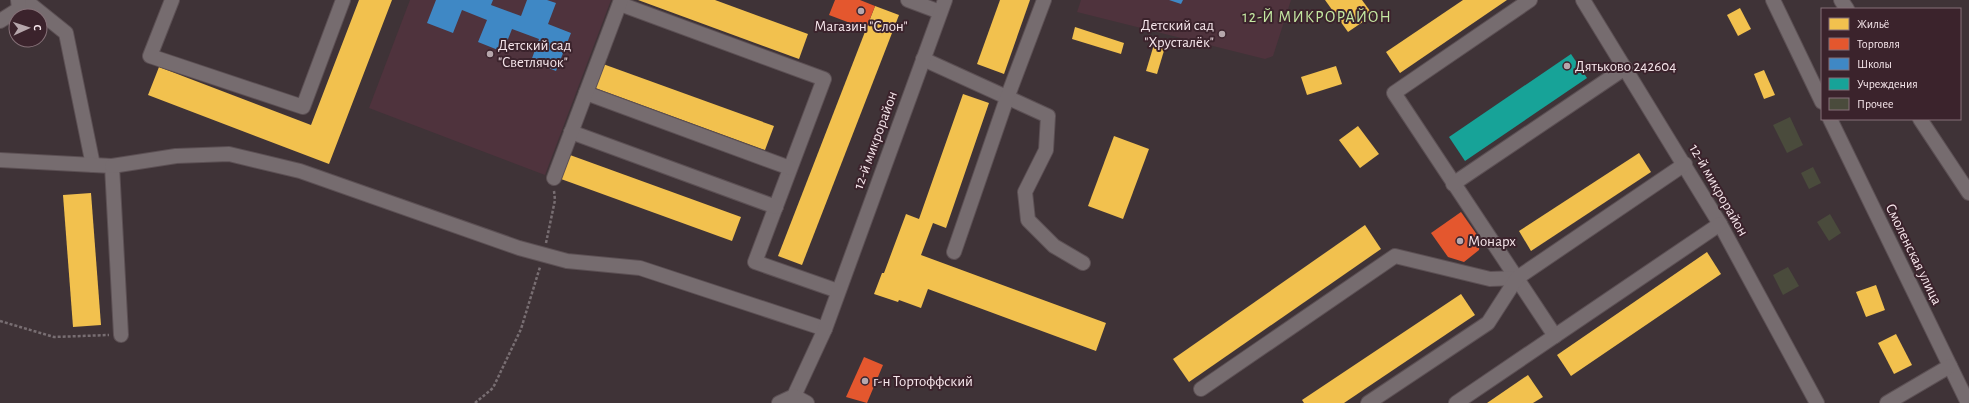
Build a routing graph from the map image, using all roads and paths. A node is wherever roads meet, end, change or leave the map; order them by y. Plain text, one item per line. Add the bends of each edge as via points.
1 (18, 0) edge
2 (25, 0) edge
3 (172, 0) edge
4 (343, 0) edge
5 (908, 0) edge
6 (1044, 0) edge
7 (1530, 0) edge
8 (1583, 0) edge
9 (1772, 0) edge
10 (620, 2) edge
11 (943, 6) edge
12 (0, 20) edge
13 (923, 59) junction
14 (1625, 68) junction
15 (586, 93) junction
16 (1007, 98) junction
17 (1821, 100) edge
18 (1830, 120) edge
19 (1921, 120) edge
20 (572, 132) junction
21 (0, 160) edge
22 (1685, 164) junction
23 (93, 165) junction
24 (112, 166) junction
25 (790, 168) junction
26 (554, 178) joint
27 (1453, 184) junction
28 (1969, 193) edge
29 (776, 207) junction
30 (1720, 224) junction
31 (954, 252) dead end
32 (544, 255) junction
33 (1083, 263) dead end
34 (1517, 278) junction
35 (838, 291) junction
36 (0, 321) edge
37 (826, 329) junction
38 (121, 335) joint
39 (1555, 336) junction
40 (1950, 366) junction
41 (1201, 389) dead end
42 (794, 399) edge
43 (475, 403) edge
44 (779, 403) edge
45 (807, 403) edge
46 (1368, 403) edge
47 (1456, 403) edge
48 (1817, 403) edge
49 (1887, 403) edge
50 (1968, 403) edge

1 - 12 street via 19,9
2 - 23 street via 66,33
3 - 4 street via 150,56 302,107
5 - 11 street
6 - 16 street
7 - 27 street via 1394,93
8 - 14 street, 12-й микрорайон
9 - 17 street
10 - 15 street
10 - 25 street via 824,79
11 - 13 street, 12-й микрорайон
13 - 16 street
13 - 35 street, 12-й микрорайон
14 - 22 street, 12-й микрорайон
14 - 27 street
15 - 20 street
15 - 25 street
16 - 31 street
16 - 33 street via 1048,116 1046,150 1025,192 1028,220 1054,246
18 - 40 street, Смоленская улица
19 - 28 street
20 - 26 street
20 - 29 street
21 - 23 street
22 - 30 street, 12-й микрорайон
22 - 34 street
23 - 24 street
24 - 32 street via 176,156 229,154 300,172
24 - 38 street
25 - 29 street
26 - 32 path via 555,200
27 - 34 street
29 - 35 street via 755,262
30 - 39 street
30 - 48 street, 12-й микрорайон
32 - 37 street via 567,261 640,268
32 - 43 path via 521,329 493,388
34 - 39 street
34 - 41 street via 1490,279 1395,256
34 - 46 street via 1488,323
35 - 37 street, 12-й микрорайон
36 - 38 path via 54,337
37 - 42 street, 12-й микрорайон
39 - 47 street
40 - 49 street
40 - 50 street, Смоленская улица
42 - 44 street
42 - 45 street

